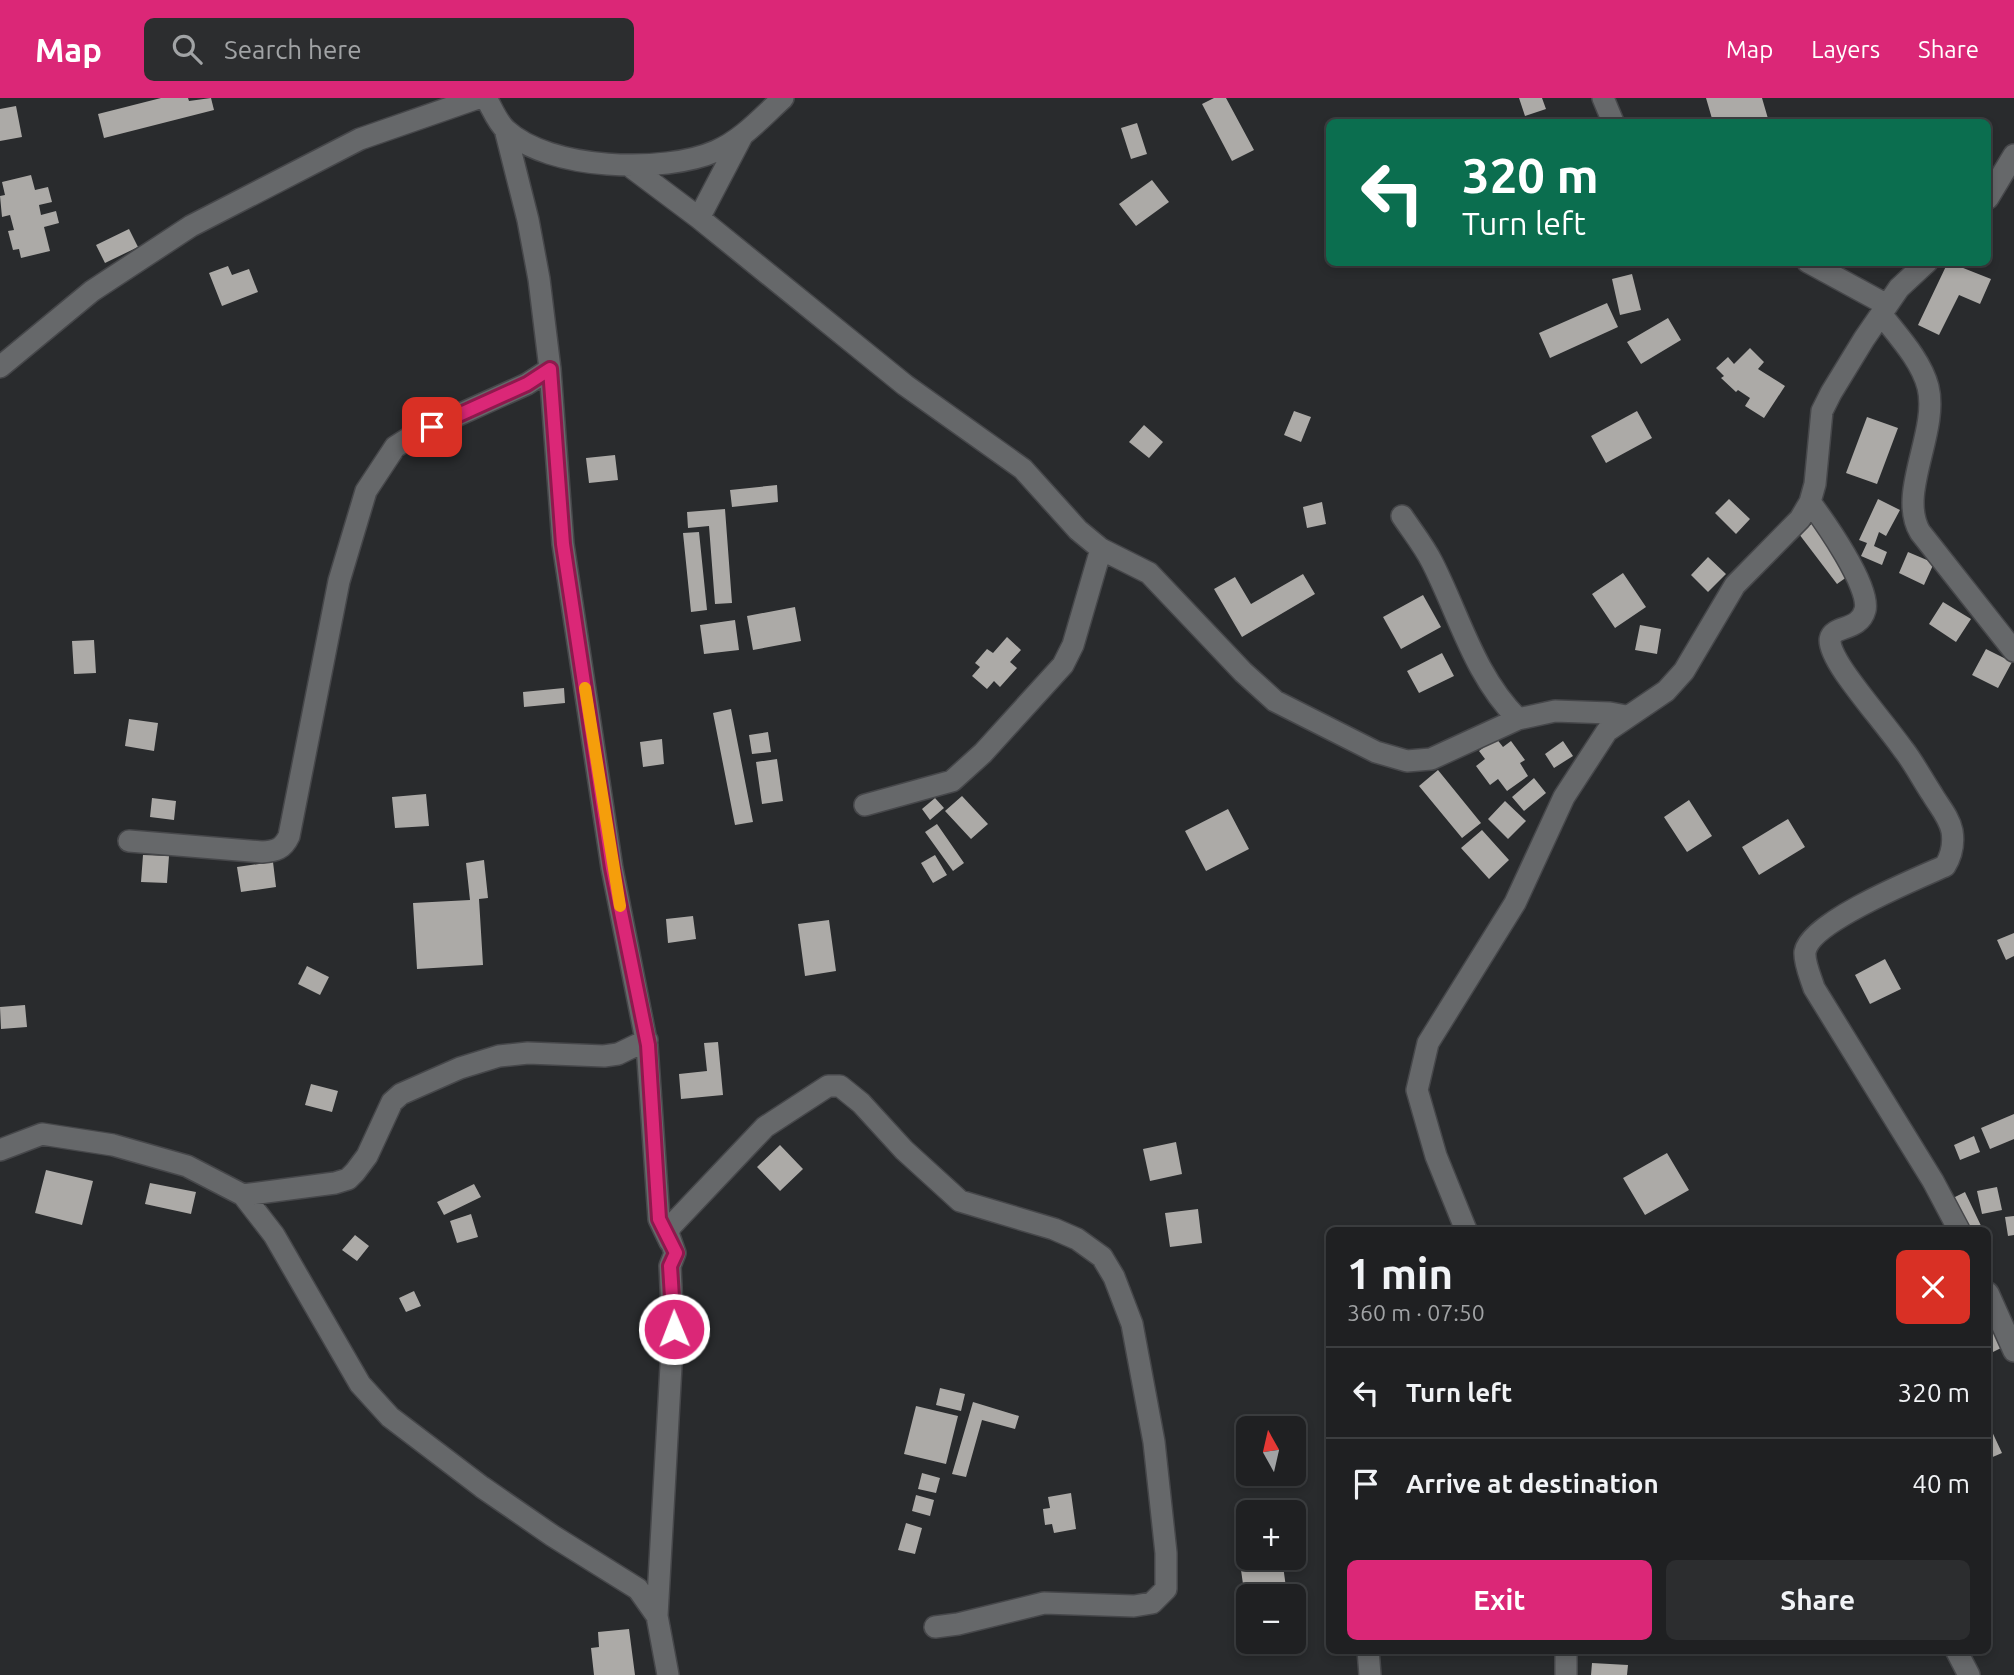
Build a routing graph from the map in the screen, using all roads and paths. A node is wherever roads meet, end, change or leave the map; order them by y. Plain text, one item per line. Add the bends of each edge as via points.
1 (478, 98) edge
2 (486, 98) edge
3 (783, 98) edge
4 (1603, 98) edge
5 (1612, 119) edge
6 (505, 129) junction
7 (743, 135) junction
8 (2014, 155) edge
9 (632, 167) junction
10 (1991, 193) edge
11 (699, 218) junction
12 (1814, 266) edge
13 (1923, 266) edge
14 (1884, 309) junction
15 (0, 367) edge
16 (550, 369) junction
17 (1810, 502) junction
18 (1402, 516) dead end
19 (1101, 549) junction
20 (2014, 651) edge
21 (1626, 716) junction
22 (1518, 719) junction
23 (864, 805) dead end
24 (129, 841) dead end
25 (646, 1040) junction
26 (4, 1154) edge
27 (243, 1195) junction
28 (1465, 1227) edge
29 (1957, 1227) edge
30 (676, 1253) junction
31 (1991, 1300) edge
32 (2014, 1350) edge
33 (657, 1616) junction
34 (935, 1628) dead end
35 (1367, 1654) edge
36 (1566, 1654) edge
37 (1958, 1654) edge
38 (668, 1675) edge
39 (1370, 1675) edge
40 (1566, 1675) edge
41 (1969, 1675) edge

1 - 15 street via 360,139 191,226 92,291
2 - 6 street
3 - 7 street
4 - 5 street
6 - 9 street via 529,145 582,163
6 - 16 street via 528,220
7 - 9 street via 716,151
7 - 11 street
8 - 10 street
9 - 11 street
11 - 19 street via 905,385 1023,469
12 - 14 street
13 - 14 street
14 - 17 street via 1822,411
14 - 20 street via 1923,372 1928,390 1913,520
16 - 24 street via 395,447 366,491 339,581 284,846 262,852
16 - 25 street via 563,544 612,868
17 - 21 street via 1800,519 1735,585 1684,671 1666,691
17 - 29 street via 1855,573 1864,598 1865,610 1859,619 1832,635 1830,652 1904,750 1948,819 1952,852 1945,866 1853,909 1814,936 1805,951 1807,964 1814,988
18 - 22 street via 1432,561 1481,672
19 - 22 street via 1149,573 1276,701 1376,752 1407,761 1431,759
19 - 23 street via 1073,645 1063,665 1019,714 952,781
21 - 22 street via 1555,711
21 - 28 street via 1607,730 1564,797 1514,903 1428,1043 1417,1090 1436,1156
25 - 27 street via 611,1055 515,1053 460,1068 396,1098 367,1156 348,1179
25 - 30 street via 659,1219
26 - 27 street via 42,1134 113,1145 187,1167
27 - 33 street via 274,1235 360,1384 390,1417 482,1487 638,1589
30 - 33 street via 670,1266 674,1329
30 - 34 street via 668,1233 671,1226 765,1127 834,1085 861,1103 960,1201 1054,1229 1102,1257 1132,1324 1154,1443 1166,1589 1152,1603 1135,1606 1044,1603
31 - 32 street
33 - 38 street
35 - 39 street
36 - 40 street
37 - 41 street

